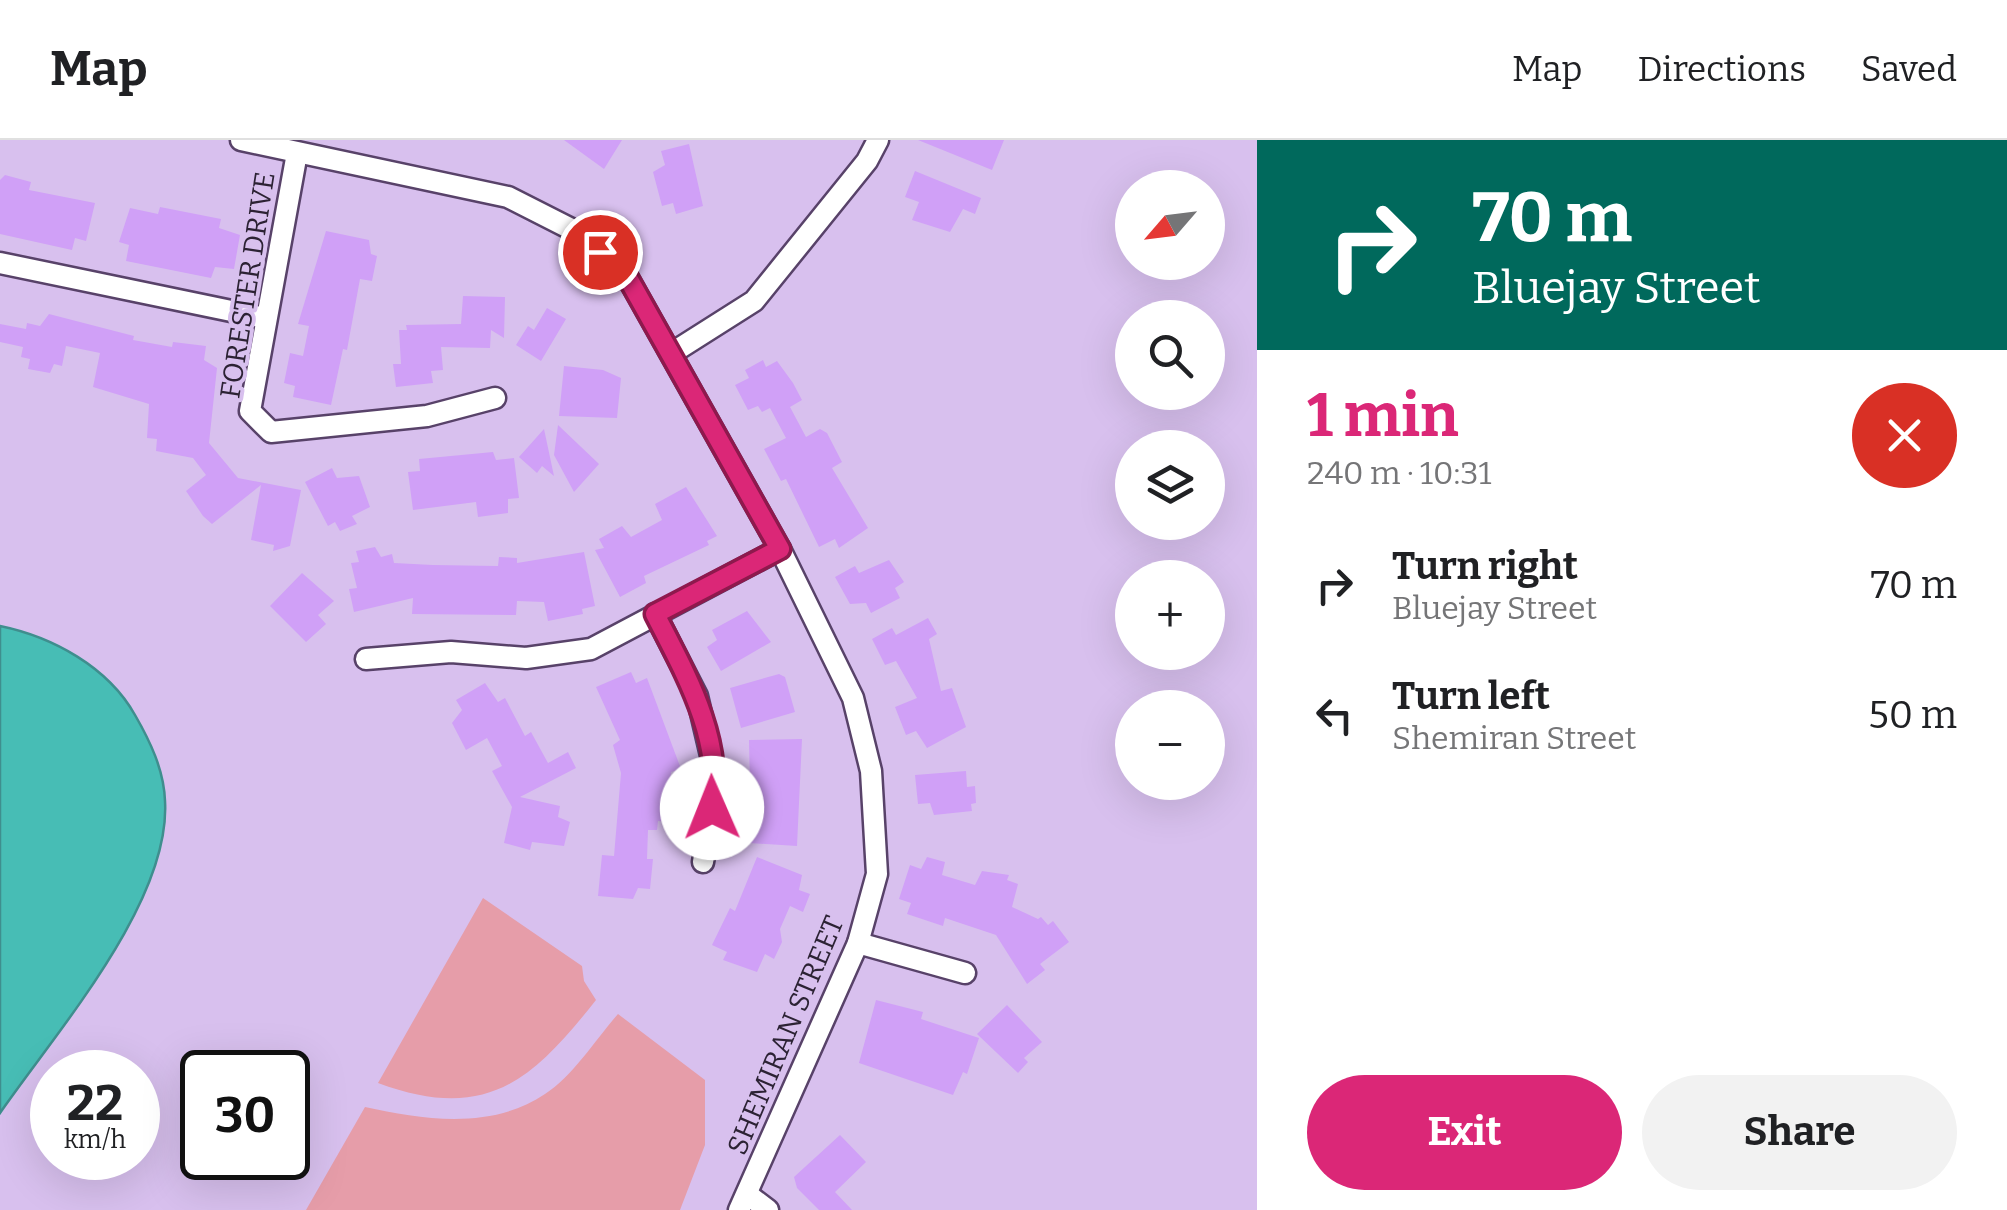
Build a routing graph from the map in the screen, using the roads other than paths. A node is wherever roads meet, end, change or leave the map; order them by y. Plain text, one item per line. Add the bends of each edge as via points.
1 (241, 140) edge
2 (878, 140) edge
3 (297, 152) junction
4 (0, 263) edge
5 (266, 318) junction
6 (672, 353) junction
7 (495, 398) dead end
8 (780, 549) junction
9 (655, 614) junction
10 (366, 658) dead end
11 (703, 862) dead end
12 (858, 943) junction
13 (965, 973) dead end
14 (743, 1202) edge
15 (768, 1210) edge

1 - 3 street, SHEMIRAN STREET
2 - 6 street via 754,301
3 - 5 street, FORESTER DRIVE
3 - 6 street, SHEMIRAN STREET via 508,197 577,232 624,271
4 - 5 street
5 - 7 street, FORESTER DRIVE via 250,411 271,432 427,416
6 - 8 street, SHEMIRAN STREET
8 - 9 street
8 - 12 street, SHEMIRAN STREET via 852,698 871,771 877,874
9 - 10 street via 591,649 526,658 452,652
9 - 11 street via 696,696 717,782
12 - 13 street
12 - 14 street, SHEMIRAN STREET
14 - 15 street

